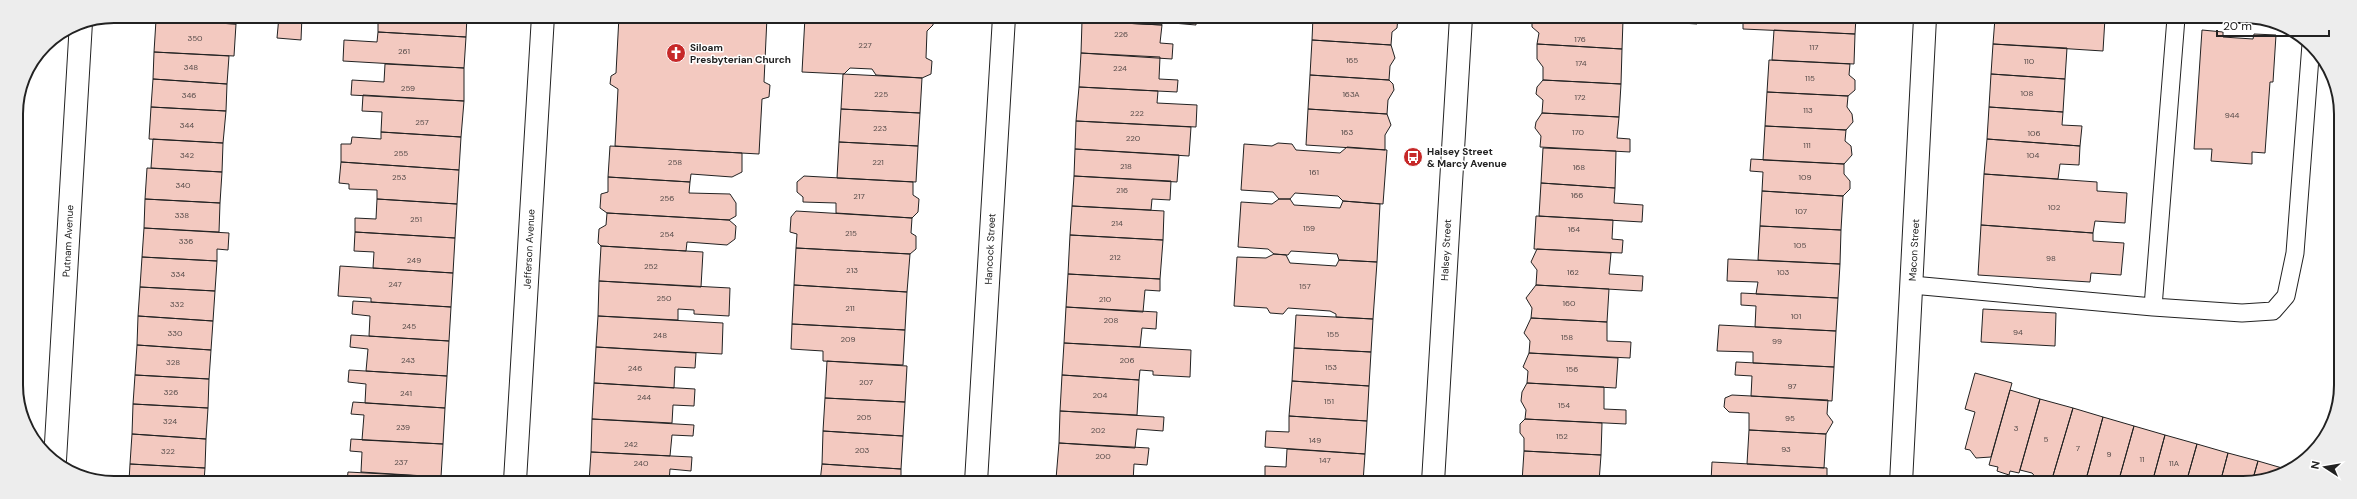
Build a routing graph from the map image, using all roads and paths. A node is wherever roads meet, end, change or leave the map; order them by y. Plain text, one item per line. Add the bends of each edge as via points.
1 (543, 23) edge
2 (1004, 23) edge
3 (1461, 23) edge
4 (1925, 23) edge
5 (2176, 23) edge
6 (81, 29) edge
7 (2310, 53) edge
8 (1912, 285) junction
9 (2153, 307) junction
10 (55, 454) edge
11 (515, 476) edge
12 (976, 476) edge
13 (1433, 476) edge
14 (1901, 476) edge

1 - 11 street, Jefferson Avenue
2 - 12 street, Hancock Street
3 - 13 street, Halsey Street
4 - 8 street, Macon Street
5 - 9 lane
6 - 10 street, Putnam Avenue
7 - 9 lane via 2295,253 2286,296 2272,311 2242,313
8 - 9 lane
8 - 14 street, Macon Street

